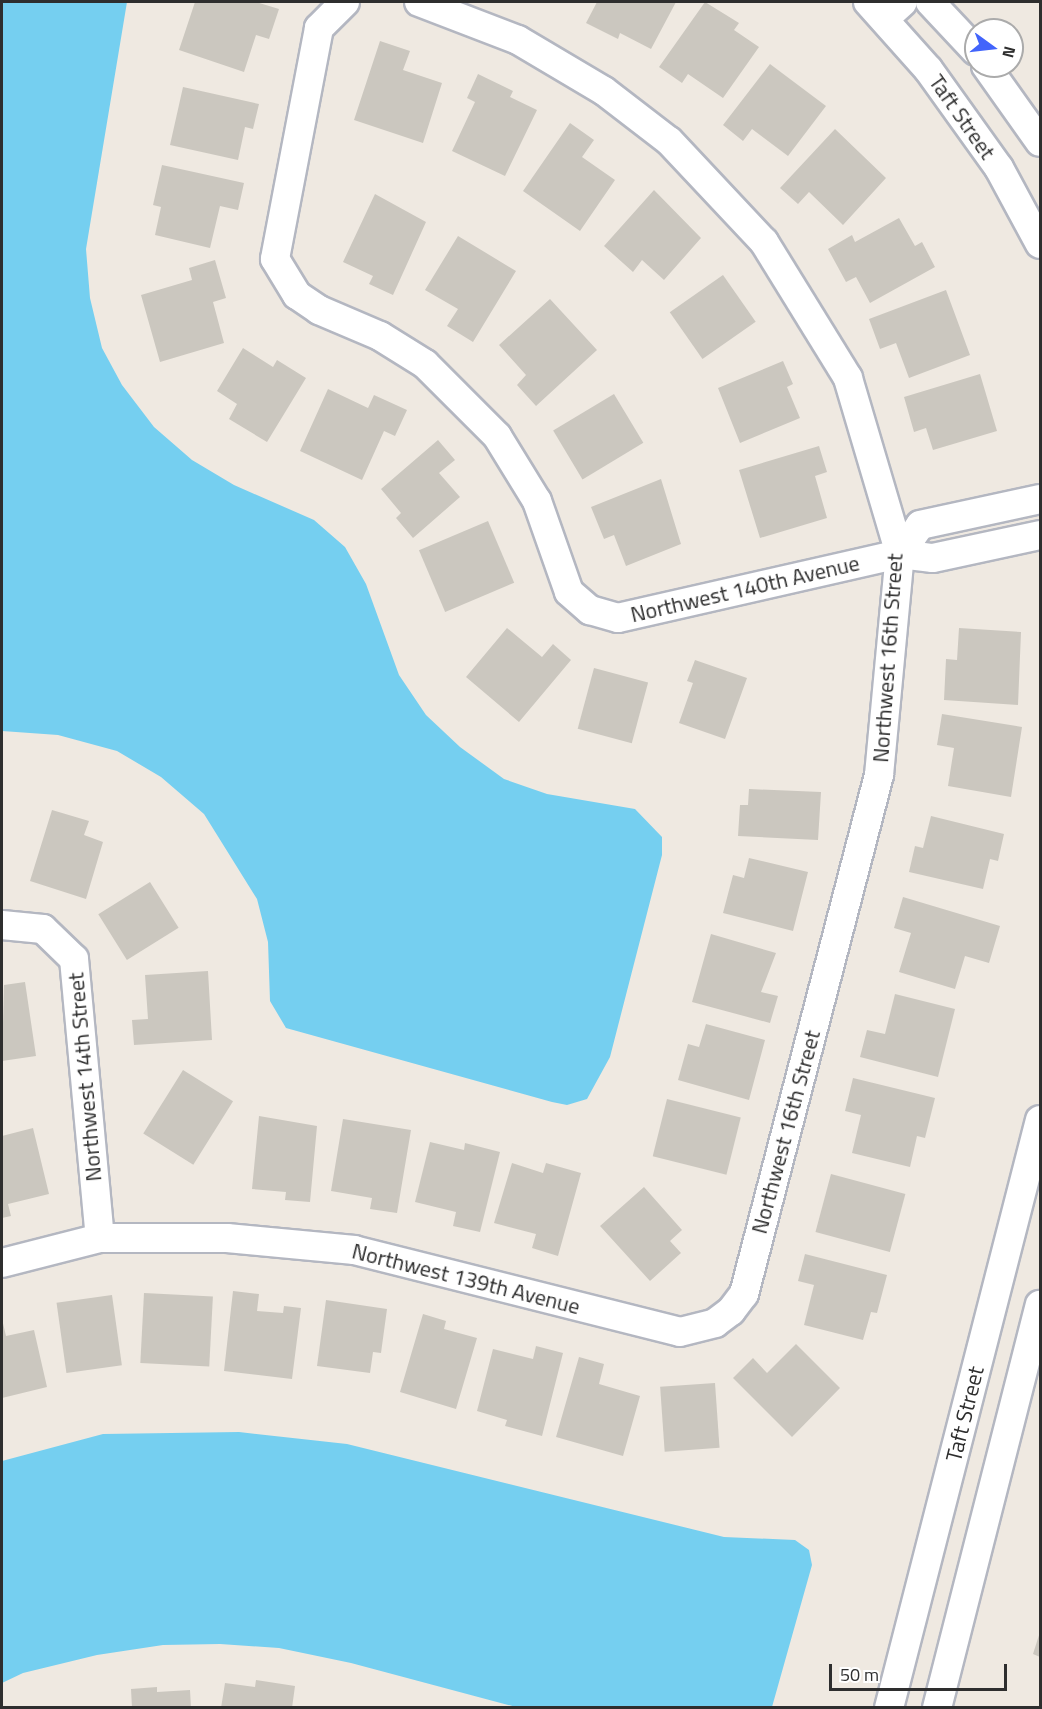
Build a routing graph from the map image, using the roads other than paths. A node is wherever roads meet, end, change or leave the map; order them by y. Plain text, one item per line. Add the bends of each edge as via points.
1 (345, 2) edge
2 (419, 2) edge
3 (930, 2) edge
4 (885, 7) edge
5 (964, 38) edge
6 (995, 78) edge
7 (1041, 142) edge
8 (1041, 243) edge
9 (1041, 499) edge
10 (1041, 535) edge
11 (900, 554) junction
12 (2, 925) edge
13 (1041, 1120) edge
14 (100, 1238) junction
15 (2, 1263) edge
16 (1041, 1305) edge
17 (715, 1323) joint
18 (889, 1707) edge
19 (937, 1707) edge

1 - 11 street, Northwest 140th Avenue via 319,28 275,259 297,295 380,336 425,364 497,436 537,501 569,592 590,610 618,618
2 - 11 street, Northwest 16th Street via 518,40 604,91 669,141 764,242 848,378
3 - 5 street
4 - 8 street, Taft Street via 999,168
6 - 7 street
9 - 11 street via 920,525
10 - 11 street, Northwest 140th Avenue via 933,558
11 - 17 street, Northwest 16th Street via 879,775 744,1294
12 - 14 street, Northwest 14th Street via 43,929 74,959
13 - 18 street, Taft Street
14 - 15 street, Northwest 139th Avenue
14 - 17 street, Northwest 139th Avenue via 227,1238 354,1250 680,1332
16 - 19 street, Taft Street

